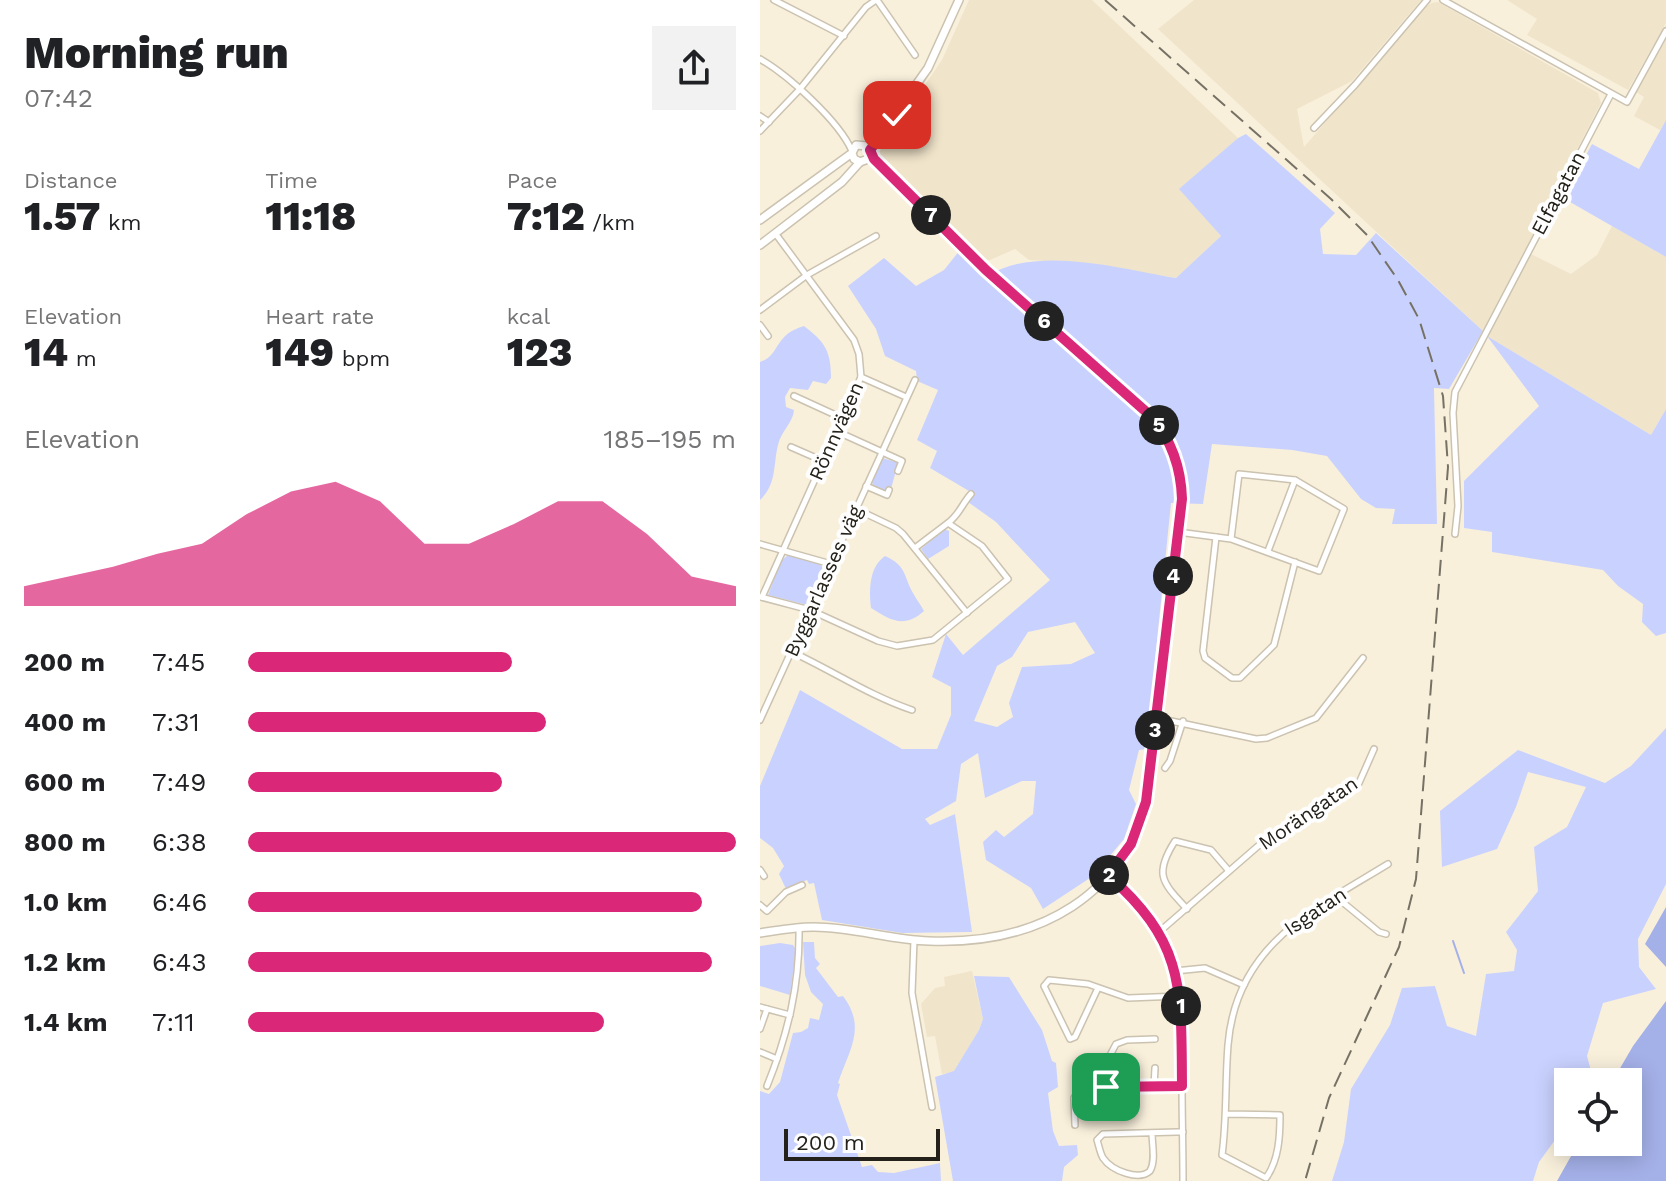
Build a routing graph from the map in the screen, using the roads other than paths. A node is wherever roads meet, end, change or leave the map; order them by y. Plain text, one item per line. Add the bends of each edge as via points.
1 (774, 0) edge
2 (876, 0) edge
3 (959, 0) edge
4 (1427, 0) edge
5 (1443, 0) edge
6 (1666, 31) edge
7 (844, 36) junction
8 (915, 55) dead end
9 (760, 59) edge
10 (800, 89) junction
11 (1611, 94) junction
12 (760, 116) edge
13 (769, 122) junction
14 (1314, 128) dead end
15 (760, 131) edge
16 (861, 150) junction
17 (861, 162) junction
18 (881, 167) junction
19 (760, 220) edge
20 (775, 233) junction
21 (876, 236) dead end
22 (760, 245) edge
23 (807, 275) junction
24 (760, 310) edge
25 (760, 325) edge
26 (768, 336) dead end
27 (861, 377) junction
28 (915, 380) dead end
29 (794, 396) dead end
30 (906, 397) junction
31 (842, 418) junction
32 (836, 431) junction
33 (791, 447) dead end
34 (882, 452) junction
35 (823, 461) junction
36 (898, 471) dead end
37 (1295, 480) junction
38 (866, 486) junction
39 (889, 490) dead end
40 (971, 494) dead end
41 (856, 509) junction
42 (948, 523) junction
43 (1178, 532) junction
44 (1455, 534) dead end
45 (1216, 537) junction
46 (1231, 539) junction
47 (760, 544) edge
48 (915, 548) junction
49 (783, 551) junction
50 (1268, 551) junction
51 (1295, 562) junction
52 (831, 564) junction
53 (761, 597) edge
54 (810, 610) junction
55 (967, 613) junction
56 (791, 652) junction
57 (1363, 658) dead end
58 (912, 710) dead end
59 (1157, 718) junction
60 (760, 720) edge
61 (1183, 721) junction
62 (1374, 749) dead end
63 (1165, 768) dead end
64 (1388, 864) dead end
65 (1229, 871) junction
66 (1108, 875) junction
67 (802, 885) dead end
68 (1335, 896) junction
69 (760, 905) edge
70 (1187, 909) junction
71 (799, 927) junction
72 (1159, 932) junction
73 (760, 933) edge
74 (1386, 934) dead end
75 (914, 940) junction
76 (1175, 971) junction
77 (1244, 985) junction
78 (1098, 988) junction
79 (1180, 996) junction
80 (763, 1008) edge
81 (790, 1015) junction
82 (760, 1029) edge
83 (1155, 1039) dead end
84 (760, 1052) edge
85 (777, 1059) junction
86 (1155, 1068) dead end
87 (767, 1086) dead end
88 (1154, 1086) junction
89 (1182, 1086) junction
90 (1106, 1087) junction
91 (932, 1107) dead end
92 (1227, 1114) junction
93 (1075, 1125) dead end
94 (1183, 1132) junction
95 (1152, 1133) junction
96 (1183, 1181) edge

1 - 7 street
2 - 7 street
2 - 8 street
3 - 16 main road via 927,69 884,129
4 - 14 street
5 - 11 street
6 - 11 street via 1627,102
7 - 10 street
9 - 10 street
10 - 13 street
10 - 16 street
11 - 44 street, Elfagatan via 1455,392
12 - 13 street
13 - 15 street
16 - 17 main road
16 - 17 main road via 854,159
16 - 18 main road
16 - 19 main road
17 - 18 main road
17 - 20 main road
18 - 43 main road via 986,270 1152,417 1178,467
20 - 22 main road
20 - 23 street, Rönnvägen
21 - 23 street
23 - 24 street
23 - 27 street, Rönnvägen via 854,340
25 - 26 street
27 - 30 street
27 - 31 street, Rönnvägen
28 - 30 street, Byggarlasses väg
29 - 31 street
30 - 34 street, Byggarlasses väg
31 - 32 street, Rönnvägen
32 - 34 street
32 - 35 street, Rönnvägen
33 - 35 street
34 - 36 street via 902,461
34 - 38 street, Byggarlasses väg
35 - 49 street, Rönnvägen
37 - 46 street via 1239,474
37 - 50 street
37 - 51 street via 1344,509 1319,571
38 - 39 street, Byggarlasses väg via 887,495
38 - 41 street, Byggarlasses väg
40 - 42 street
41 - 48 street via 896,528
41 - 52 street, Byggarlasses väg
42 - 48 street
42 - 55 street via 982,546 1008,579
43 - 45 street
43 - 59 main road
45 - 46 street
45 - 51 street via 1203,651 1232,678 1240,678 1274,645
46 - 50 street
47 - 49 street
48 - 55 street
49 - 52 street
49 - 53 street, Rönnvägen
50 - 51 street
52 - 54 street, Byggarlasses väg
53 - 54 street
54 - 55 street via 897,646 933,640
54 - 56 street, Byggarlasses väg
56 - 58 street via 869,694
56 - 60 street, Byggarlasses väg
57 - 61 street via 1316,718 1267,738
59 - 61 street
59 - 66 main road via 1143,815 1127,852
61 - 63 street
62 - 65 street, Morängatan via 1359,783 1265,840
64 - 68 street, Isgatan
65 - 70 street, Morängatan
65 - 70 street via 1211,850 1175,841 1163,882
66 - 72 street via 1146,911
66 - 75 main road via 1083,899 1041,922 976,938
67 - 69 street via 767,911
68 - 74 street
68 - 77 street, Isgatan via 1273,942
70 - 72 street, Morängatan
71 - 73 main road
71 - 75 main road
71 - 81 street via 799,976
72 - 76 street
75 - 91 street via 912,993
76 - 77 street via 1205,968
76 - 79 street
77 - 92 street, Isgatan via 1228,1045
78 - 78 street via 1065,979 1045,981 1070,1039
78 - 79 street via 1138,999
79 - 89 street
80 - 81 street
80 - 82 street
81 - 85 street
83 - 90 street via 1116,1044 1106,1063
84 - 85 street
85 - 87 street
86 - 88 street
88 - 89 street
88 - 90 street
89 - 94 street
90 - 93 street via 1075,1095
92 - 92 street, Isgatan via 1222,1155 1266,1178 1280,1141 1280,1115
94 - 95 street
94 - 96 street
95 - 95 street via 1103,1134 1097,1140 1101,1155 1123,1176 1142,1178 1153,1164

